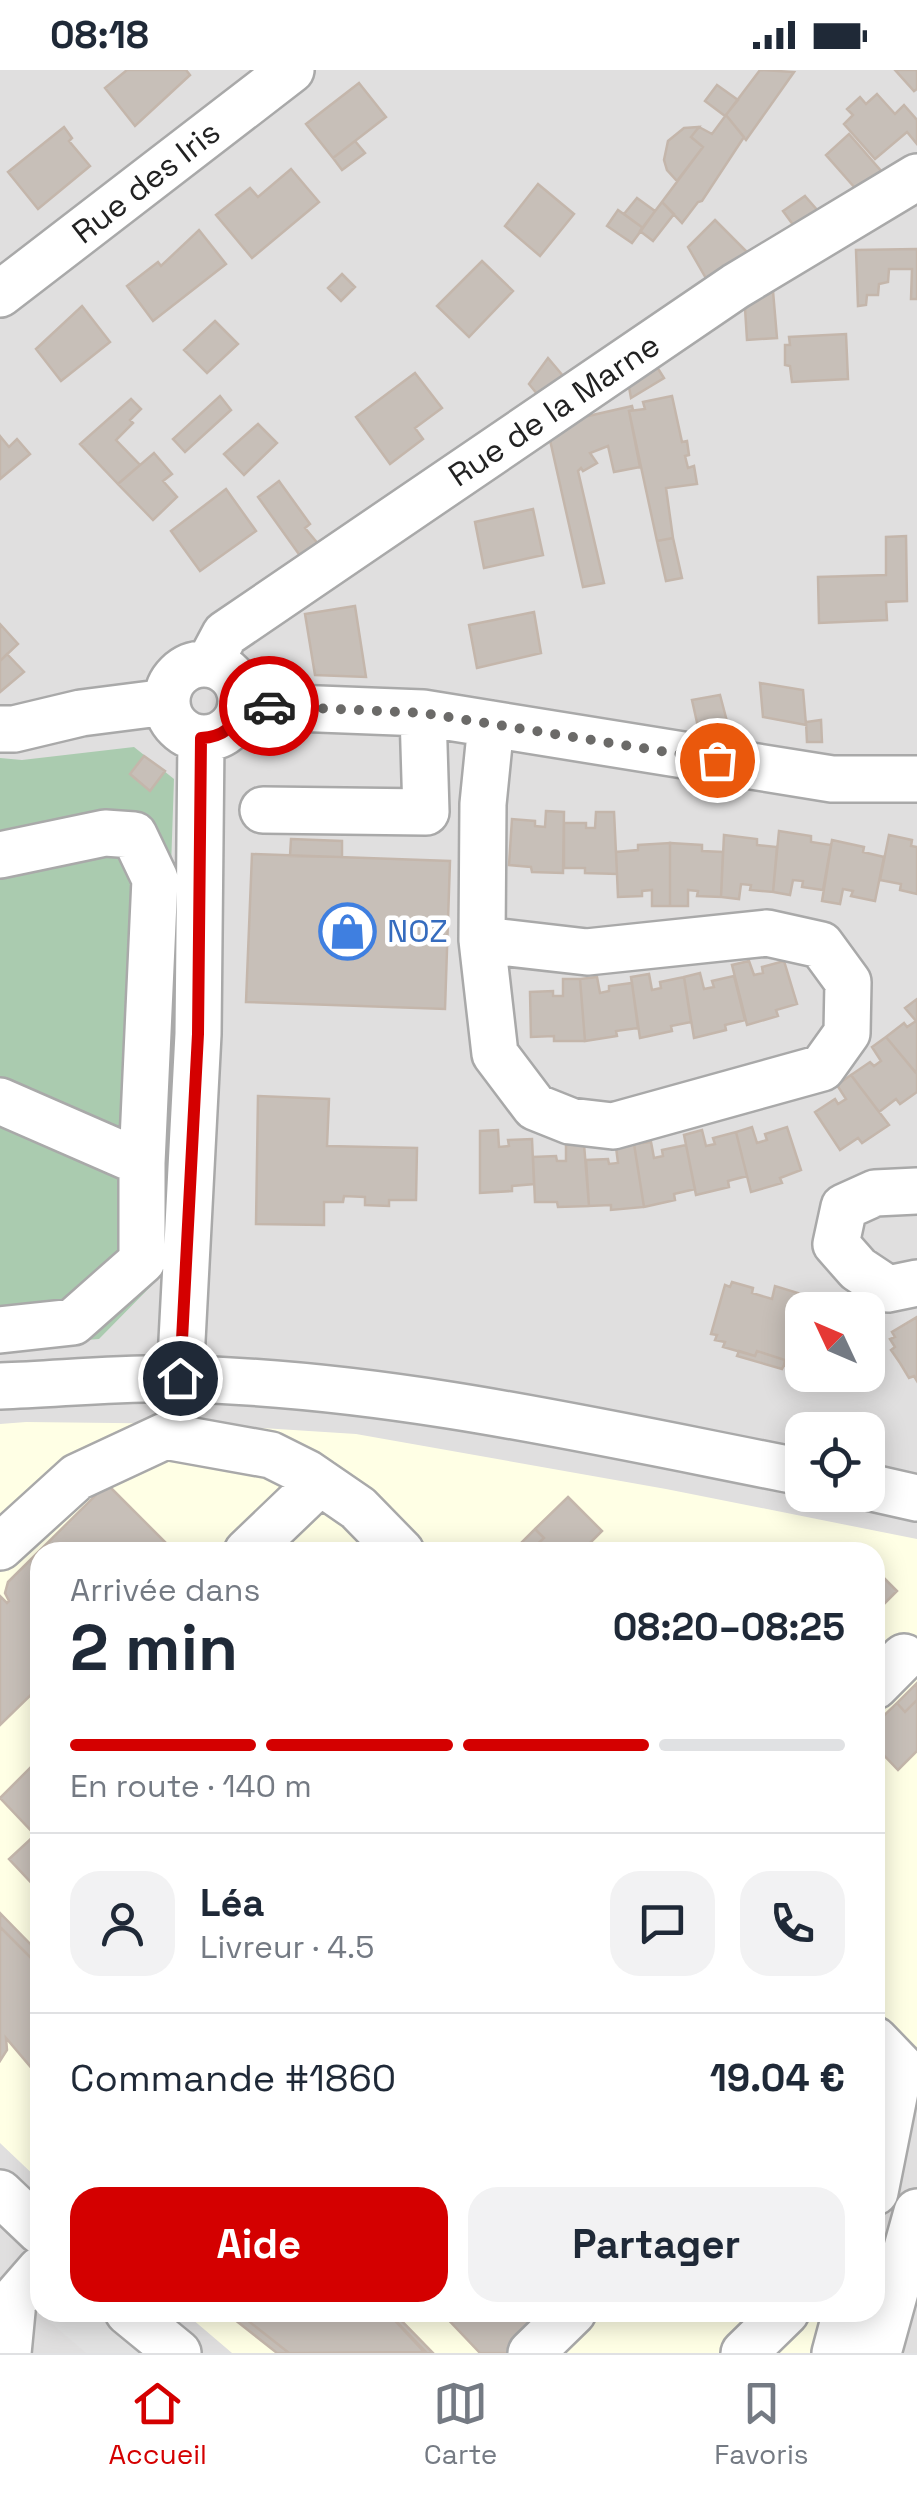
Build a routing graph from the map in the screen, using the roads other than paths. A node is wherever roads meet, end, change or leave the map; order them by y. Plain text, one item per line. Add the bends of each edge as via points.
1 (291, 70) edge
2 (917, 178) edge
3 (0, 294) edge
4 (209, 664) junction
5 (168, 702) junction
6 (241, 706) junction
7 (423, 713) junction
8 (491, 724) junction
9 (0, 729) edge
10 (201, 738) junction
11 (917, 779) edge
12 (263, 810) dead end
13 (0, 855) edge
14 (482, 940) junction
15 (0, 1101) edge
16 (142, 1163) junction
17 (917, 1192) edge
18 (917, 1283) edge
19 (0, 1330) edge
20 (180, 1378) junction
21 (0, 1386) edge
22 (785, 1469) edge
23 (320, 1482) junction
24 (885, 1491) edge
25 (917, 1498) edge
26 (257, 1542) edge
27 (391, 1542) edge
28 (0, 1547) edge
29 (885, 2050) edge
30 (885, 2142) edge
31 (0, 2193) edge
32 (917, 2212) edge
33 (30, 2222) edge
34 (30, 2281) edge
35 (140, 2322) edge
36 (563, 2322) edge
37 (776, 2322) edge
38 (843, 2322) edge
39 (8, 2353) edge
40 (178, 2353) edge
41 (531, 2353) edge
42 (744, 2353) edge
43 (835, 2353) edge
44 (878, 2353) edge

1 - 3 street, Rue des Iris
2 - 4 street, Rue de la Marne via 736,286 225,634
4 - 5 street via 180,674
4 - 6 street via 237,683
5 - 9 street
5 - 10 street via 174,722
6 - 7 street
6 - 10 street via 232,726
7 - 8 street
7 - 12 street via 426,812
8 - 11 street via 832,779
8 - 14 street
10 - 20 street via 198,1034
13 - 16 street via 105,833 134,835 155,879
14 - 14 street via 495,1054 535,1107 570,1120 613,1126 822,1068 847,1033 848,982 821,945 767,933 586,952
15 - 16 street
16 - 19 street via 142,1261 72,1322
17 - 18 street via 875,1193 844,1206 836,1244 888,1289
20 - 21 street
20 - 22 street via 338,1389
23 - 26 street
23 - 27 street
23 - 28 street via 271,1455 165,1436 77,1477
24 - 25 street
29 - 30 street via 900,2066
31 - 33 street
32 - 44 street
34 - 39 street via 13,2300
35 - 40 street
36 - 41 street
37 - 42 street
38 - 43 street

